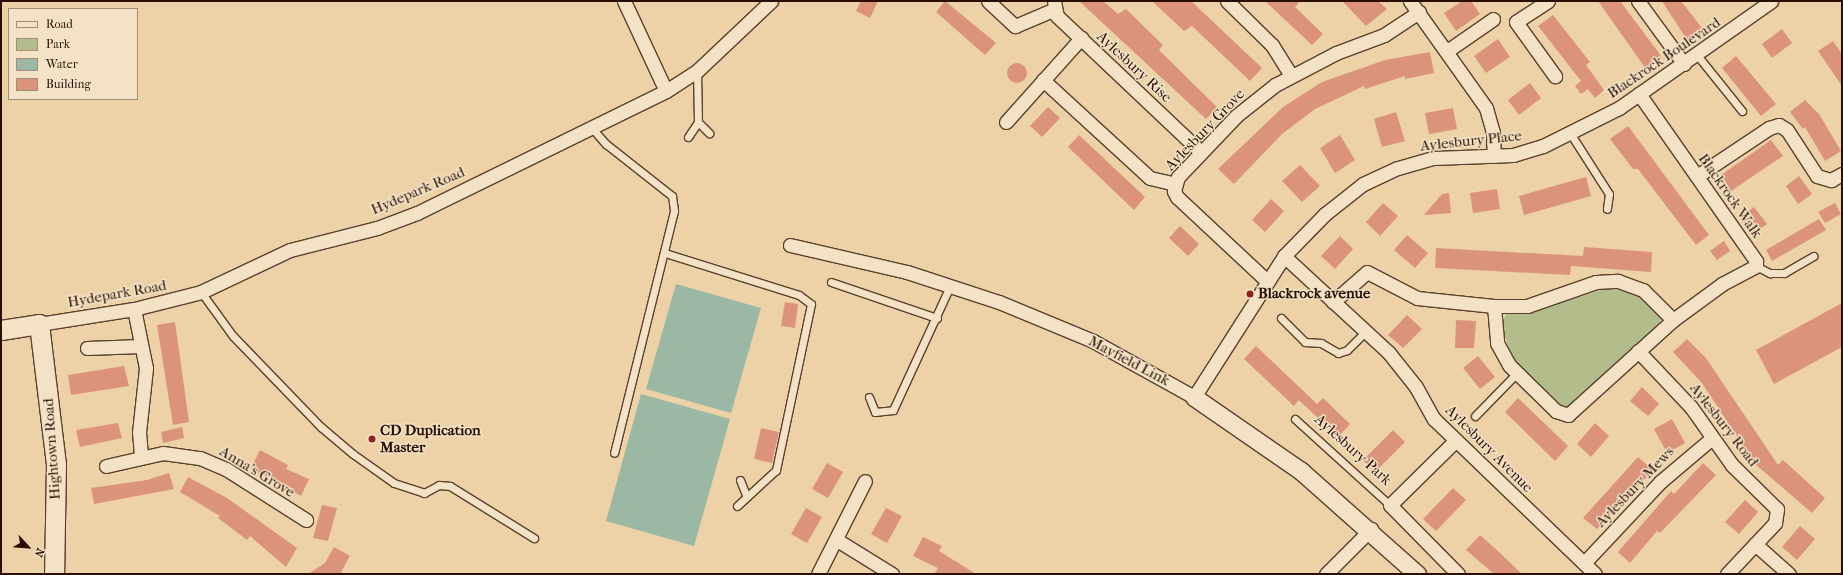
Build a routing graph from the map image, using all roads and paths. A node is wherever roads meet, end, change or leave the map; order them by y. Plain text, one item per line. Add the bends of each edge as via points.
1 (624, 1) edge
2 (771, 1) edge
3 (988, 1) edge
4 (1227, 1) edge
5 (1410, 1) edge
6 (1548, 1) edge
7 (1638, 1) edge
8 (1771, 1) edge
9 (1053, 5) edge
10 (1419, 12) junction
11 (1494, 20) dead end
12 (1081, 38) junction
13 (1447, 51) junction
14 (1697, 55) junction
15 (1684, 64) junction
16 (697, 71) junction
17 (1291, 76) junction
18 (1555, 76) dead end
19 (1043, 80) junction
20 (666, 91) junction
21 (1639, 94) junction
22 (1742, 111) dead end
23 (698, 122) junction
24 (1006, 122) dead end
25 (591, 127) junction
26 (709, 133) dead end
27 (1570, 134) junction
28 (688, 137) dead end
29 (1202, 152) junction
30 (1494, 156) junction
31 (1842, 174) edge
32 (1697, 176) junction
33 (1175, 184) junction
34 (1607, 209) dead end
35 (790, 245) dead end
36 (665, 253) junction
37 (1284, 256) junction
38 (1814, 256) dead end
39 (1756, 266) junction
40 (1267, 281) junction
41 (831, 282) dead end
42 (950, 286) junction
43 (201, 292) junction
44 (1333, 302) junction
45 (1494, 306) junction
46 (134, 309) junction
47 (938, 318) junction
48 (1280, 318) dead end
49 (1672, 320) junction
50 (39, 324) junction
51 (1, 330) edge
52 (1366, 331) junction
53 (141, 346) junction
54 (87, 348) dead end
55 (1638, 351) junction
56 (1516, 374) junction
57 (869, 397) dead end
58 (1194, 397) junction
59 (1475, 416) dead end
60 (1295, 419) dead end
61 (1712, 438) junction
62 (1455, 441) junction
63 (614, 453) dead end
64 (141, 457) junction
65 (106, 466) dead end
66 (740, 480) dead end
67 (865, 481) dead end
68 (747, 497) junction
69 (1390, 505) junction
70 (738, 506) dead end
71 (306, 520) dead end
72 (1371, 529) junction
73 (534, 538) dead end
74 (837, 540) junction
75 (1755, 544) junction
76 (1584, 563) junction
77 (54, 574) edge
78 (818, 574) edge
79 (892, 574) edge
80 (1326, 574) edge
81 (1418, 574) edge
82 (1458, 574) edge
83 (1595, 574) edge
84 (1727, 574) edge
85 (1789, 574) edge

1 - 20 street
2 - 16 street, Hydepark Road
3 - 9 street via 1015,26
4 - 17 street via 1272,45
5 - 10 street
6 - 18 street via 1516,22
7 - 15 street
8 - 14 street, Blackrock Boulevard
9 - 12 street, Aylesbury Rise
10 - 13 street
10 - 17 street, Aylesbury Grove via 1384,35 1336,53
11 - 13 street
12 - 19 street
12 - 29 street, Aylesbury Rise
13 - 30 street via 1486,108 1493,133
14 - 15 street, Blackrock Boulevard
14 - 22 lane
15 - 21 street, Blackrock Boulevard
16 - 20 street, Hydepark Road
16 - 23 lane
17 - 29 street, Aylesbury Grove via 1254,100
19 - 24 street
19 - 33 street via 1150,178
20 - 25 street, Hydepark Road
21 - 27 street, Blackrock Boulevard
21 - 32 street, Blackrock Walk
23 - 26 lane
23 - 28 lane
25 - 36 lane via 606,144 672,196 674,211
25 - 43 street, Hydepark Road via 417,213 377,228 290,250
27 - 30 street, Aylesbury Place via 1529,151
27 - 34 lane via 1609,194
29 - 33 street, Aylesbury Grove
30 - 37 street, Aylesbury Place via 1434,158 1382,174 1343,197
31 - 32 street via 1831,180 1817,176 1786,130 1779,125 1769,128
32 - 39 street, Blackrock Walk via 1756,261
33 - 40 street, Aylesbury Grove via 1177,197
35 - 42 street, Mayfield Link
36 - 63 lane
36 - 68 lane via 799,295 811,304 776,470
37 - 40 street, Aylesbury Place
37 - 44 street, Aylesbury Avenue
38 - 39 lane via 1784,273 1770,274
39 - 49 street via 1703,297
40 - 58 street, Aylesbury Place
41 - 47 lane
42 - 47 lane
42 - 58 street, Mayfield Link via 1031,314 1088,339
43 - 46 street, Hydepark Road
43 - 73 lane via 233,336 321,428 353,454 394,483 424,493 439,485 450,486
44 - 45 street via 1367,272 1417,298
44 - 52 street, Aylesbury Avenue
45 - 49 street via 1527,306 1596,282 1618,281 1643,290
45 - 56 street via 1497,343
46 - 50 street, Hydepark Road
46 - 53 street
47 - 57 lane via 893,410 875,412
48 - 52 lane via 1306,342 1321,343 1338,353 1347,350
49 - 55 street
50 - 51 main road
50 - 77 main road, Hightown Road via 56,464
52 - 62 street, Aylesbury Avenue via 1403,368 1434,419
53 - 54 street
53 - 64 street via 146,368 139,432
55 - 56 street via 1568,415 1556,411
55 - 61 street, Aylesbury Road via 1680,393
56 - 59 lane
58 - 72 street, Mayfield Link via 1301,471
60 - 69 lane, Aylesbury Park
61 - 75 street, Aylesbury Road via 1732,465 1777,509 1775,523
61 - 76 street, Aylesbury Mews via 1660,482
62 - 69 street, Aylesbury Park
62 - 76 street, Aylesbury Avenue
64 - 65 street, Anna's Grove
64 - 71 street, Anna's Grove via 163,453 200,458 226,469
66 - 68 lane
67 - 74 street
68 - 70 lane
69 - 82 street, Aylesbury Park
72 - 80 street
72 - 81 street, Mayfield Link
74 - 78 street
74 - 79 street
75 - 84 street, Aylesbury Road
75 - 85 street
76 - 83 street, Aylesbury Avenue

